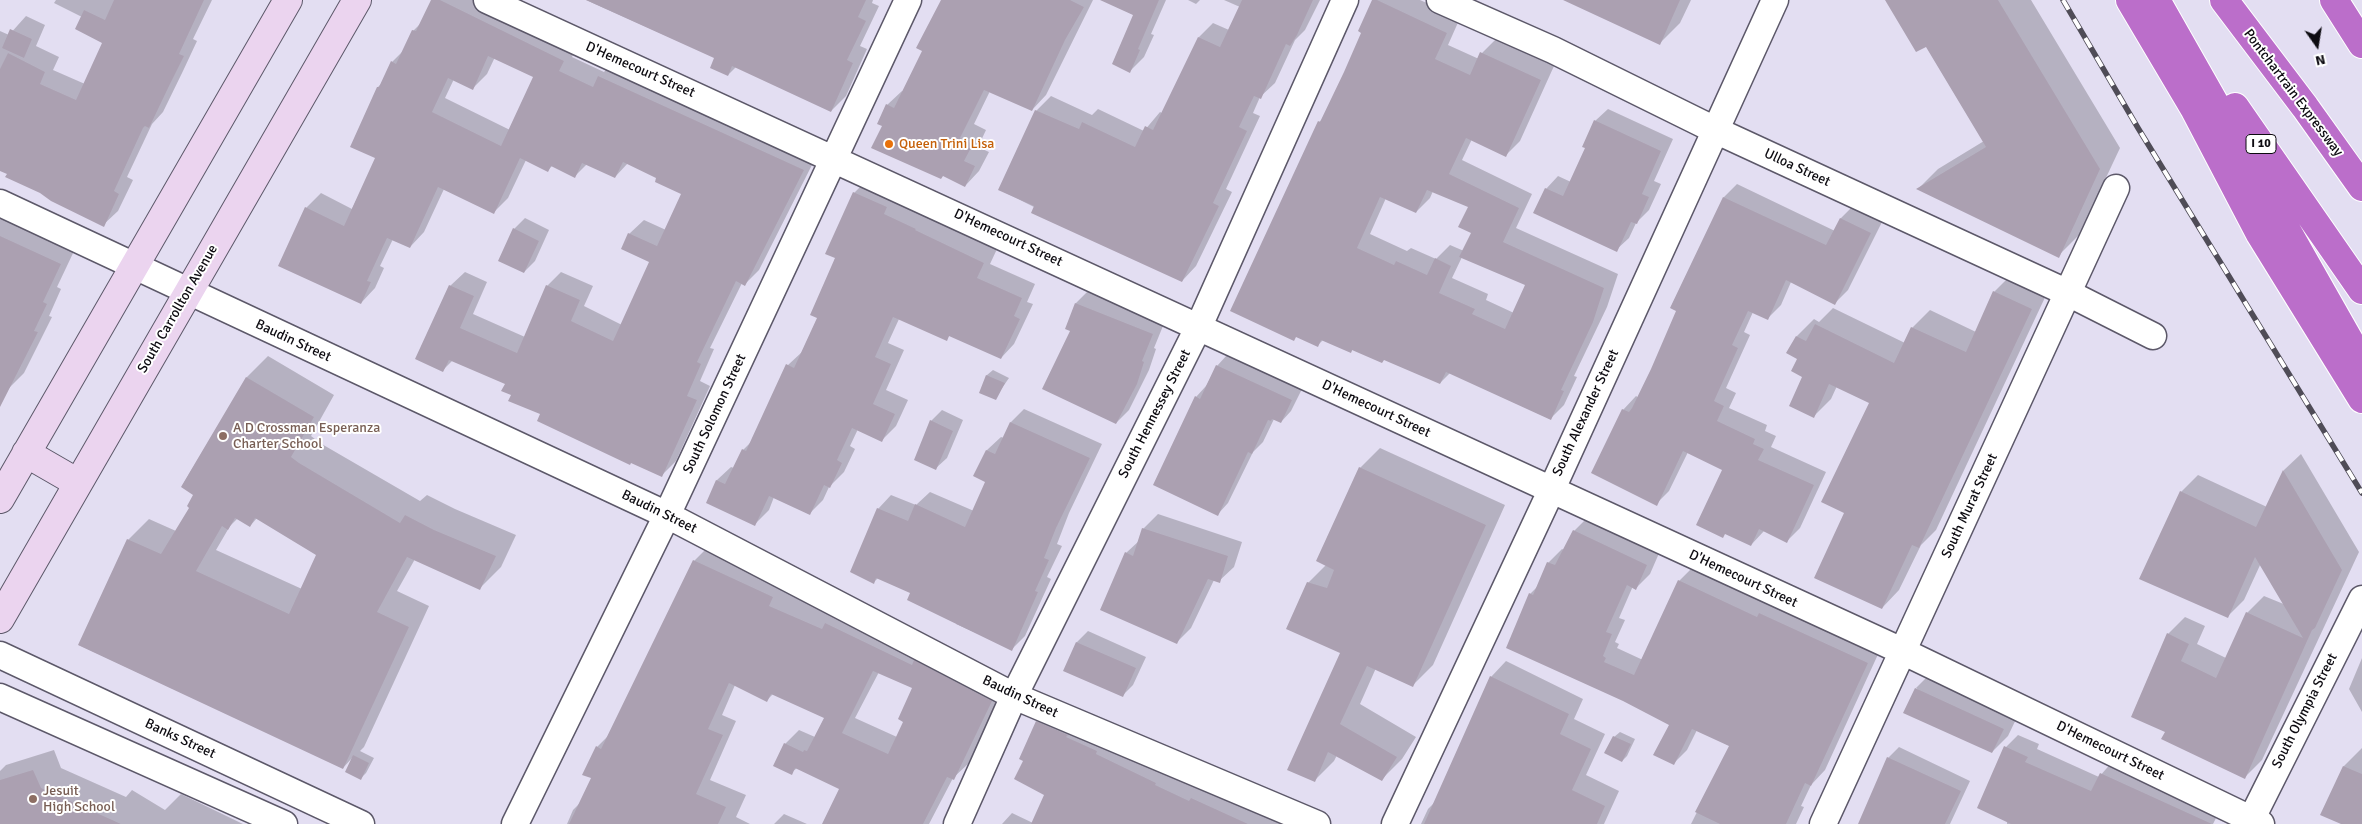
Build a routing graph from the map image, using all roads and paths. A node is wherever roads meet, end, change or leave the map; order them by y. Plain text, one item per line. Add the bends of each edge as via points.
1 (288, 0) edge
2 (357, 0) edge
3 (487, 0) edge
4 (908, 0) edge
5 (1345, 0) edge
6 (1440, 0) edge
7 (1775, 0) edge
8 (2130, 0) edge
9 (2158, 0) edge
10 (2224, 0) edge
11 (2334, 0) edge
12 (2342, 0) edge
13 (2362, 44) edge
14 (1715, 130) junction
15 (835, 158) junction
16 (2362, 187) edge
17 (2116, 188) dead end
18 (0, 203) edge
19 (135, 265) junction
20 (2362, 290) edge
21 (188, 292) junction
22 (2068, 293) junction
23 (1199, 326) junction
24 (2154, 336) dead end
25 (2362, 363) edge
26 (2362, 399) edge
27 (26, 454) junction
28 (78, 483) junction
29 (1551, 491) junction
30 (0, 499) edge
31 (667, 515) junction
32 (2362, 598) edge
33 (0, 618) edge
34 (1902, 652) junction
35 (0, 654) edge
36 (1014, 696) junction
37 (0, 697) edge
38 (2254, 822) edge
39 (284, 824) edge
40 (361, 824) edge
41 (515, 824) edge
42 (958, 824) edge
43 (1317, 824) edge
44 (1395, 824) edge
45 (1823, 824) edge

1 - 19 main road
2 - 21 main road, South Carrollton Avenue
3 - 15 street, D'Hemecourt Street
4 - 15 street, South Solomon Street
5 - 23 street, South Hennessey Street
6 - 14 street, Ulloa Street via 1553,50
7 - 14 street, South Alexander Street
8 - 26 highway via 2194,108 2260,234
9 - 20 highway, I 10
9 - 25 highway
10 - 16 highway, Pontchartrain Expressway
11 - 13 highway
12 - 13 highway
14 - 22 street, Ulloa Street
14 - 29 street, South Alexander Street
15 - 23 street, D'Hemecourt Street
15 - 31 street, South Solomon Street
17 - 22 street, South Murat Street
18 - 19 street, Baudin Street
19 - 21 street, Baudin Street
19 - 27 main road
21 - 28 main road, South Carrollton Avenue
21 - 31 street, Baudin Street
22 - 24 street, Ulloa Street
22 - 34 street, South Murat Street
23 - 29 street, D'Hemecourt Street
23 - 36 street, South Hennessey Street
27 - 28 main road
27 - 30 main road
28 - 33 main road, South Carrollton Avenue
29 - 34 street, D'Hemecourt Street
29 - 44 street, South Alexander Street
31 - 36 street, Baudin Street
31 - 41 street, South Solomon Street
32 - 38 street, South Olympia Street
34 - 38 street, D'Hemecourt Street
34 - 45 street, South Murat Street
35 - 40 street, Banks Street
36 - 42 street, South Hennessey Street
36 - 43 street, Baudin Street
37 - 39 street

